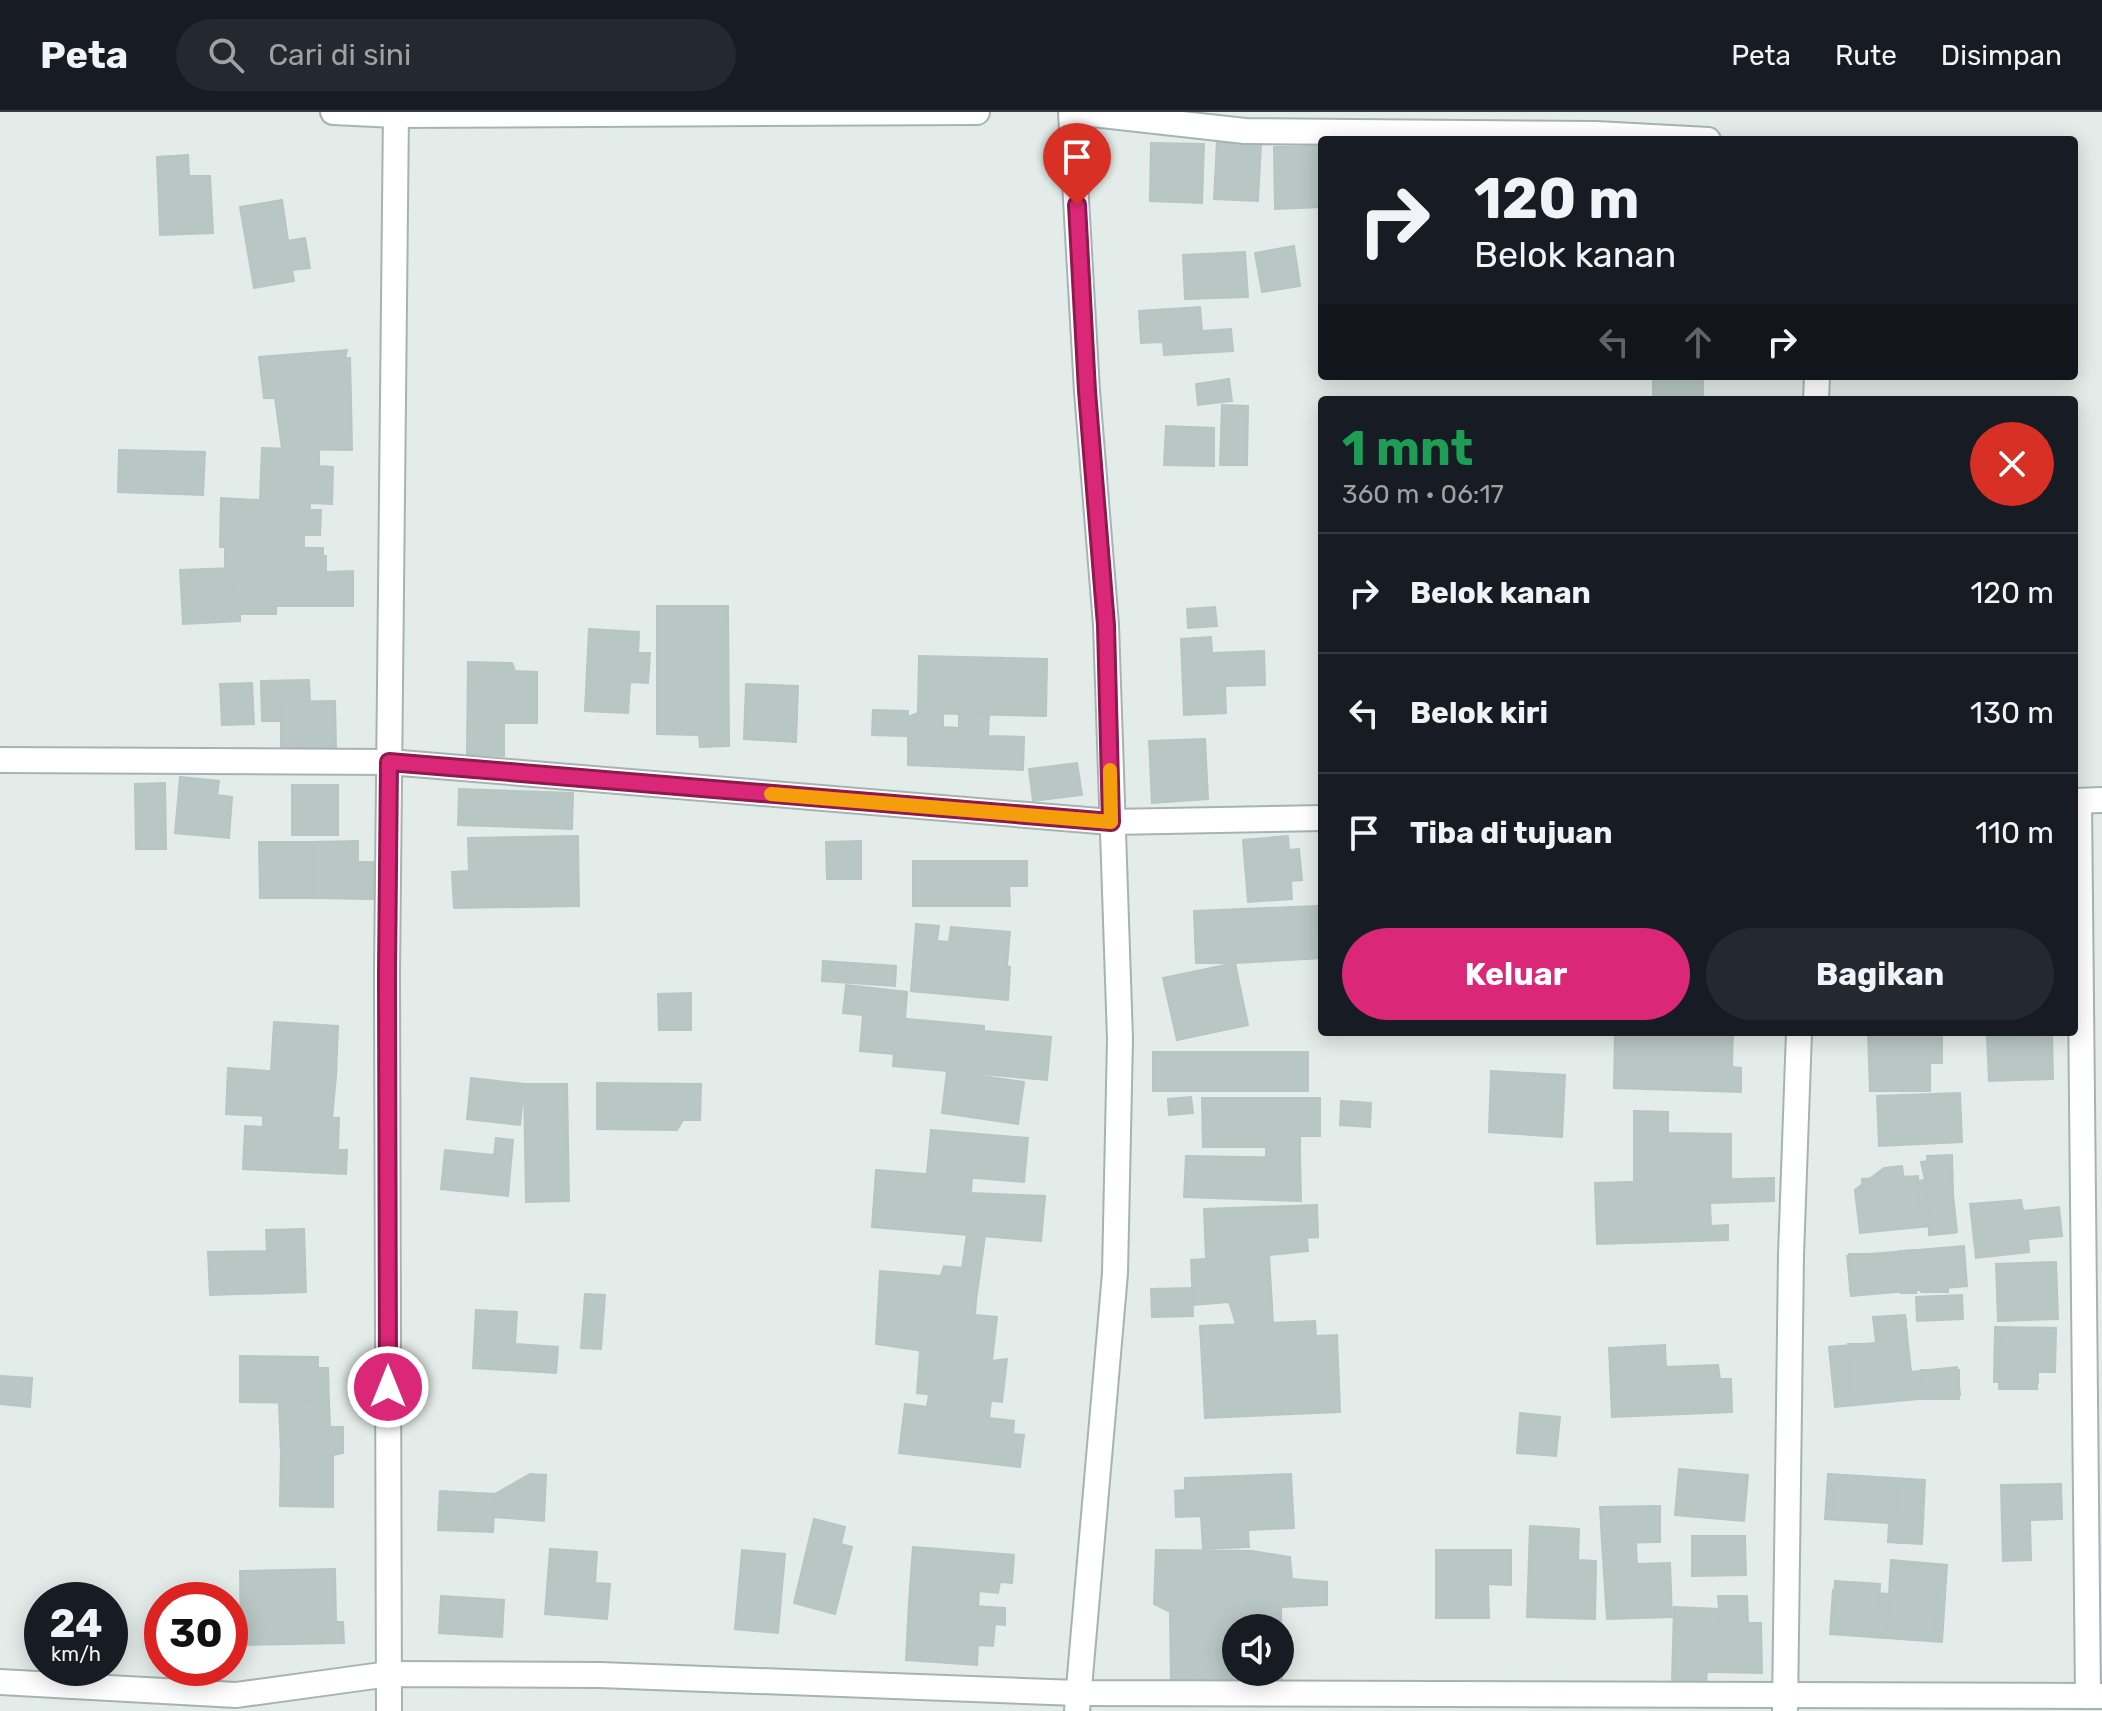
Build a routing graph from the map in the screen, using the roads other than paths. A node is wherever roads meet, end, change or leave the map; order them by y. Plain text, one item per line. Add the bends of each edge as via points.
1 (333, 112) edge
2 (977, 112) edge
3 (1073, 112) edge
4 (396, 113) edge
5 (1633, 136) edge
6 (0, 760) edge
7 (389, 762) junction
8 (2085, 801) edge
9 (1318, 818) edge
10 (1111, 822) junction
11 (1799, 1036) edge
12 (389, 1674) junction
13 (0, 1682) edge
14 (2095, 1696) edge
15 (1078, 1702) edge
16 (1785, 1703) edge
17 (389, 1711) edge

1 - 4 street
2 - 4 street
3 - 5 street via 1245,131
3 - 10 street via 1106,625
4 - 7 street
6 - 7 street
7 - 10 street
7 - 12 street
8 - 14 street
9 - 10 street
10 - 15 street via 1120,1039 1115,1273
11 - 16 street
12 - 13 street via 236,1695
12 - 15 street via 600,1675
12 - 17 street
14 - 16 street
15 - 16 street

